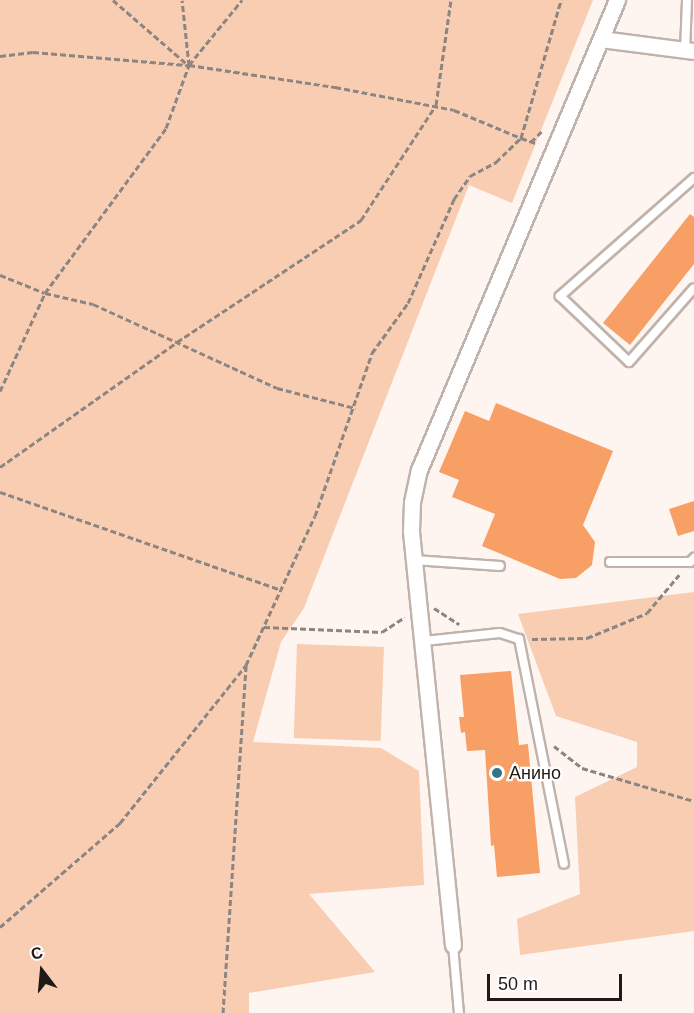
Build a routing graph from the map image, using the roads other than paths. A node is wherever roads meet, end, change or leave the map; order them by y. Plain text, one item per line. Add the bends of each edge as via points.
1 (617, 0) edge
2 (687, 0) edge
3 (601, 39) junction
4 (692, 52) edge
5 (694, 178) edge
6 (694, 288) edge
7 (414, 560) junction
8 (692, 560) edge
9 (610, 562) dead end
10 (500, 566) dead end
11 (424, 641) junction
12 (564, 864) dead end
13 (453, 945) joint
14 (459, 1013) edge

1 - 3 street
2 - 4 lane
3 - 4 street
3 - 7 street via 419,470 412,502
5 - 6 lane via 560,296 629,362
7 - 10 lane
7 - 11 street
8 - 9 lane
11 - 12 lane via 500,633 519,639
11 - 13 street
13 - 14 lane

